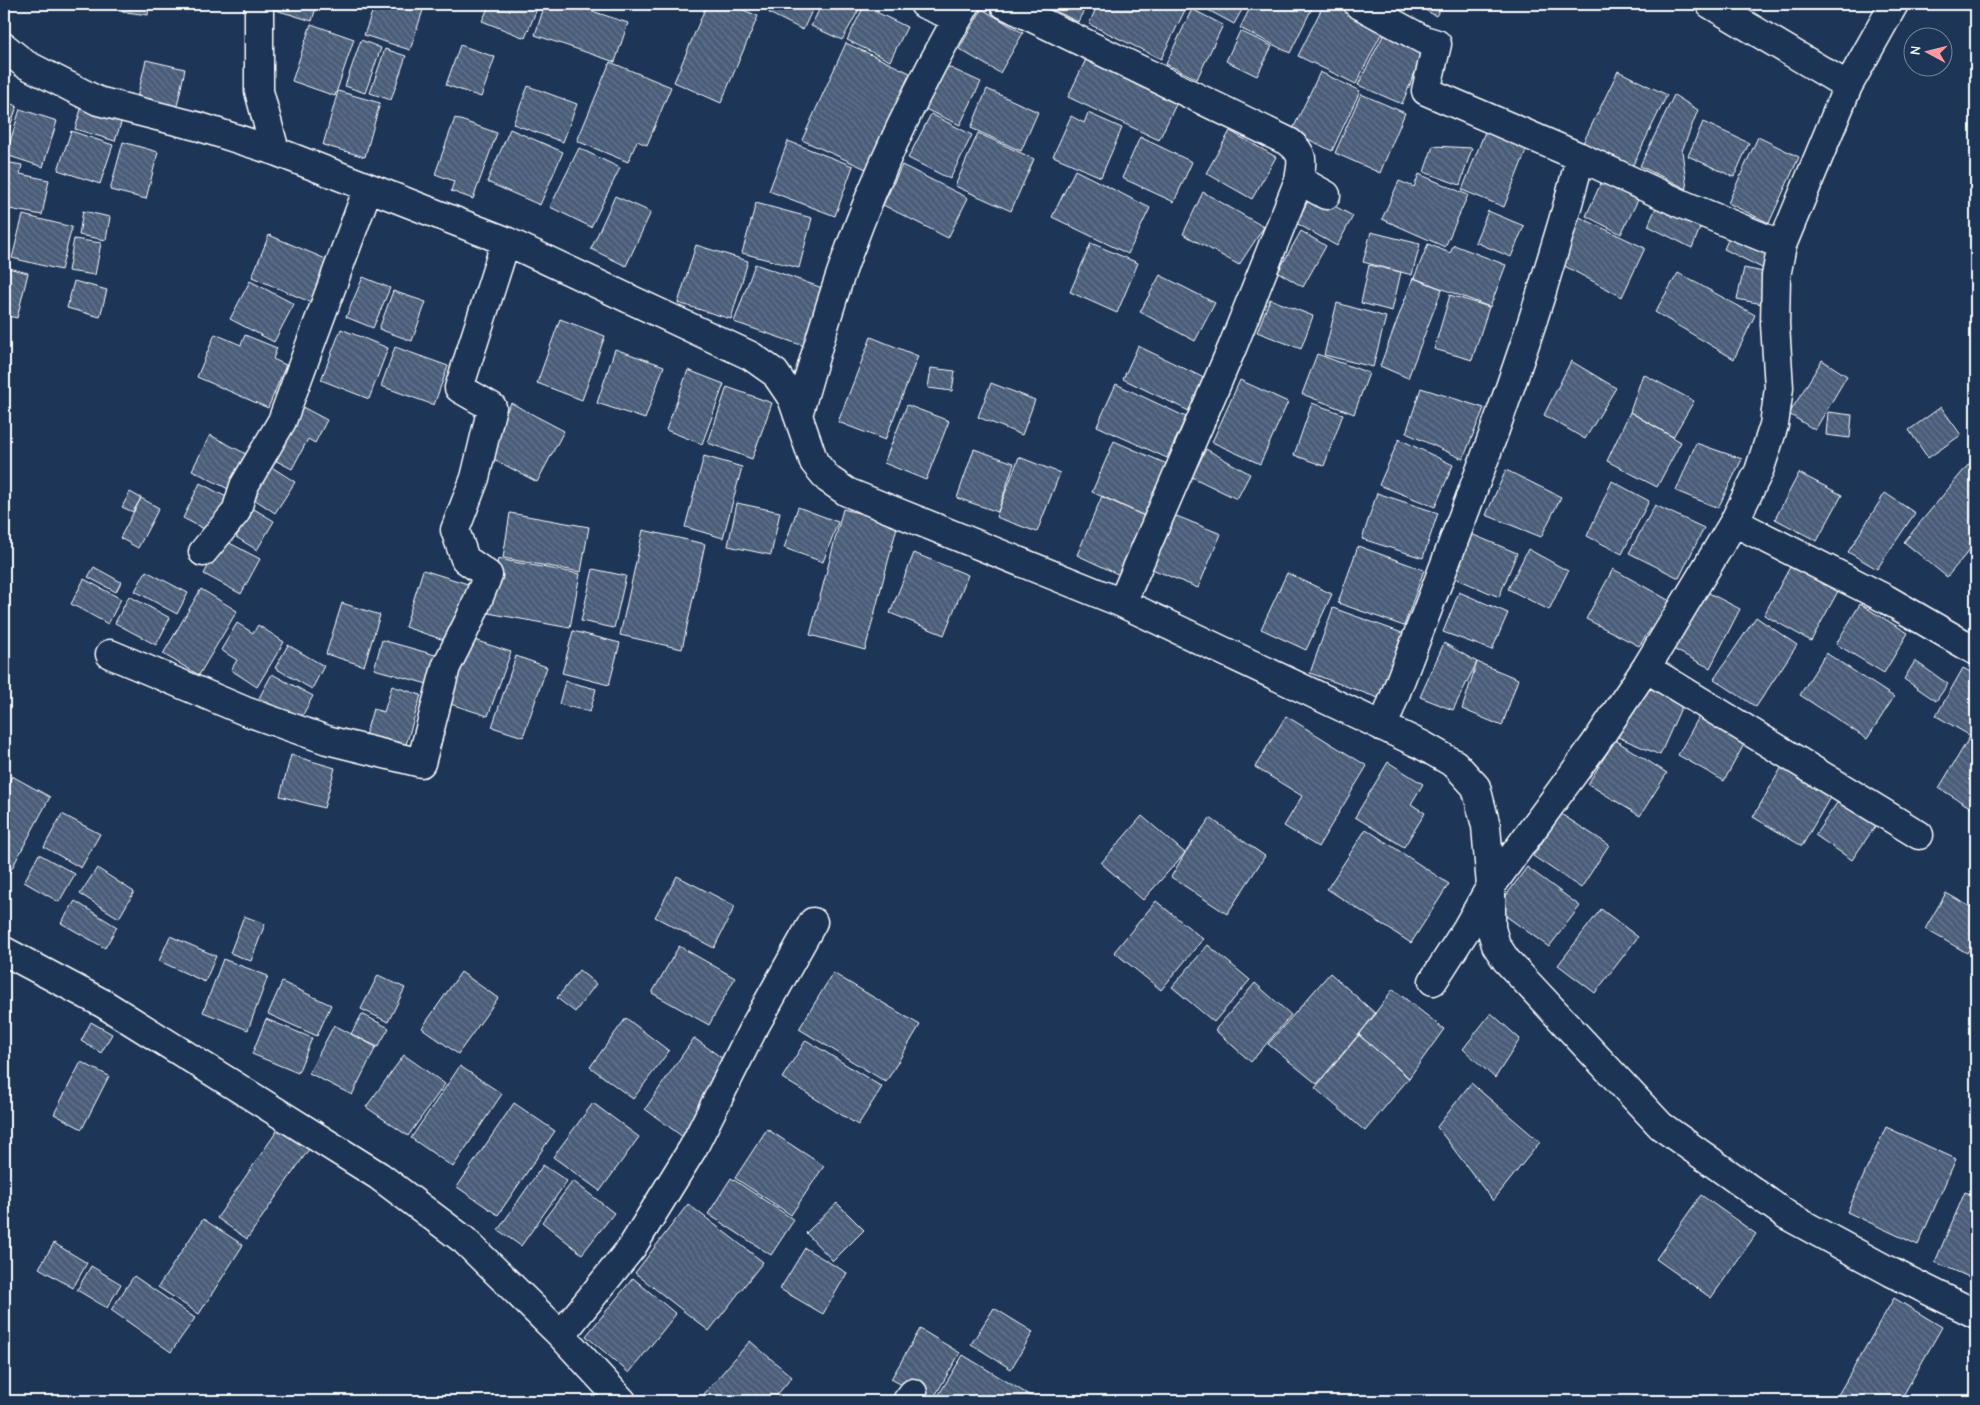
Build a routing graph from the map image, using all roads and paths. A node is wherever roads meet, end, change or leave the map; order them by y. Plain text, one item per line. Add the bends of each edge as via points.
1 (259, 4) edge
2 (924, 4) edge
3 (1004, 4) edge
4 (1358, 4) edge
5 (1710, 4) edge
6 (1894, 4) edge
7 (962, 11) edge
8 (4, 47) edge
9 (1848, 86) junction
10 (275, 151) junction
11 (1580, 157) junction
12 (1299, 180) junction
13 (368, 188) junction
14 (1326, 195) dead end
15 (506, 241) junction
16 (1782, 245) junction
17 (798, 415) junction
18 (1734, 522) junction
19 (204, 552) dead end
20 (1122, 603) junction
21 (1976, 651) edge
22 (110, 654) dead end
23 (1646, 668) junction
24 (1383, 727) junction
25 (1919, 834) dead end
26 (1491, 886) junction
27 (813, 922) dead end
28 (4, 951) edge
29 (1433, 981) dead end
30 (1976, 1314) edge
31 (560, 1335) junction
32 (622, 1401) edge

1 - 10 street via 259,91
2 - 7 street
3 - 12 street via 1289,142 1299,150 1302,162
4 - 11 street via 1437,44 1426,90
5 - 9 street
6 - 9 street
7 - 17 street via 911,107 865,210 844,264
8 - 10 street via 25,64 98,101 200,127
9 - 16 street
10 - 13 street
11 - 16 street
11 - 24 street via 1572,192 1504,405
12 - 14 street
12 - 20 street via 1232,348
13 - 15 street
13 - 19 street via 282,421 244,486 236,512
15 - 17 street via 751,356 775,373 792,398
15 - 22 street via 459,388 492,407 475,478 454,530 465,560 488,575 446,667 421,763 327,740 245,711
16 - 18 street via 1776,276 1779,388 1774,425 1759,471
17 - 20 street via 814,462 828,479 847,492
18 - 21 street via 1886,599
18 - 23 street
20 - 24 street
23 - 25 street
23 - 26 street
24 - 26 street via 1455,764 1476,787 1486,826
26 - 29 street
26 - 30 street via 1491,928 1496,945 1506,960 1661,1126 1788,1216
27 - 31 street via 752,1031 693,1148 632,1247
28 - 31 street via 104,1004 380,1176 464,1240
31 - 32 street

